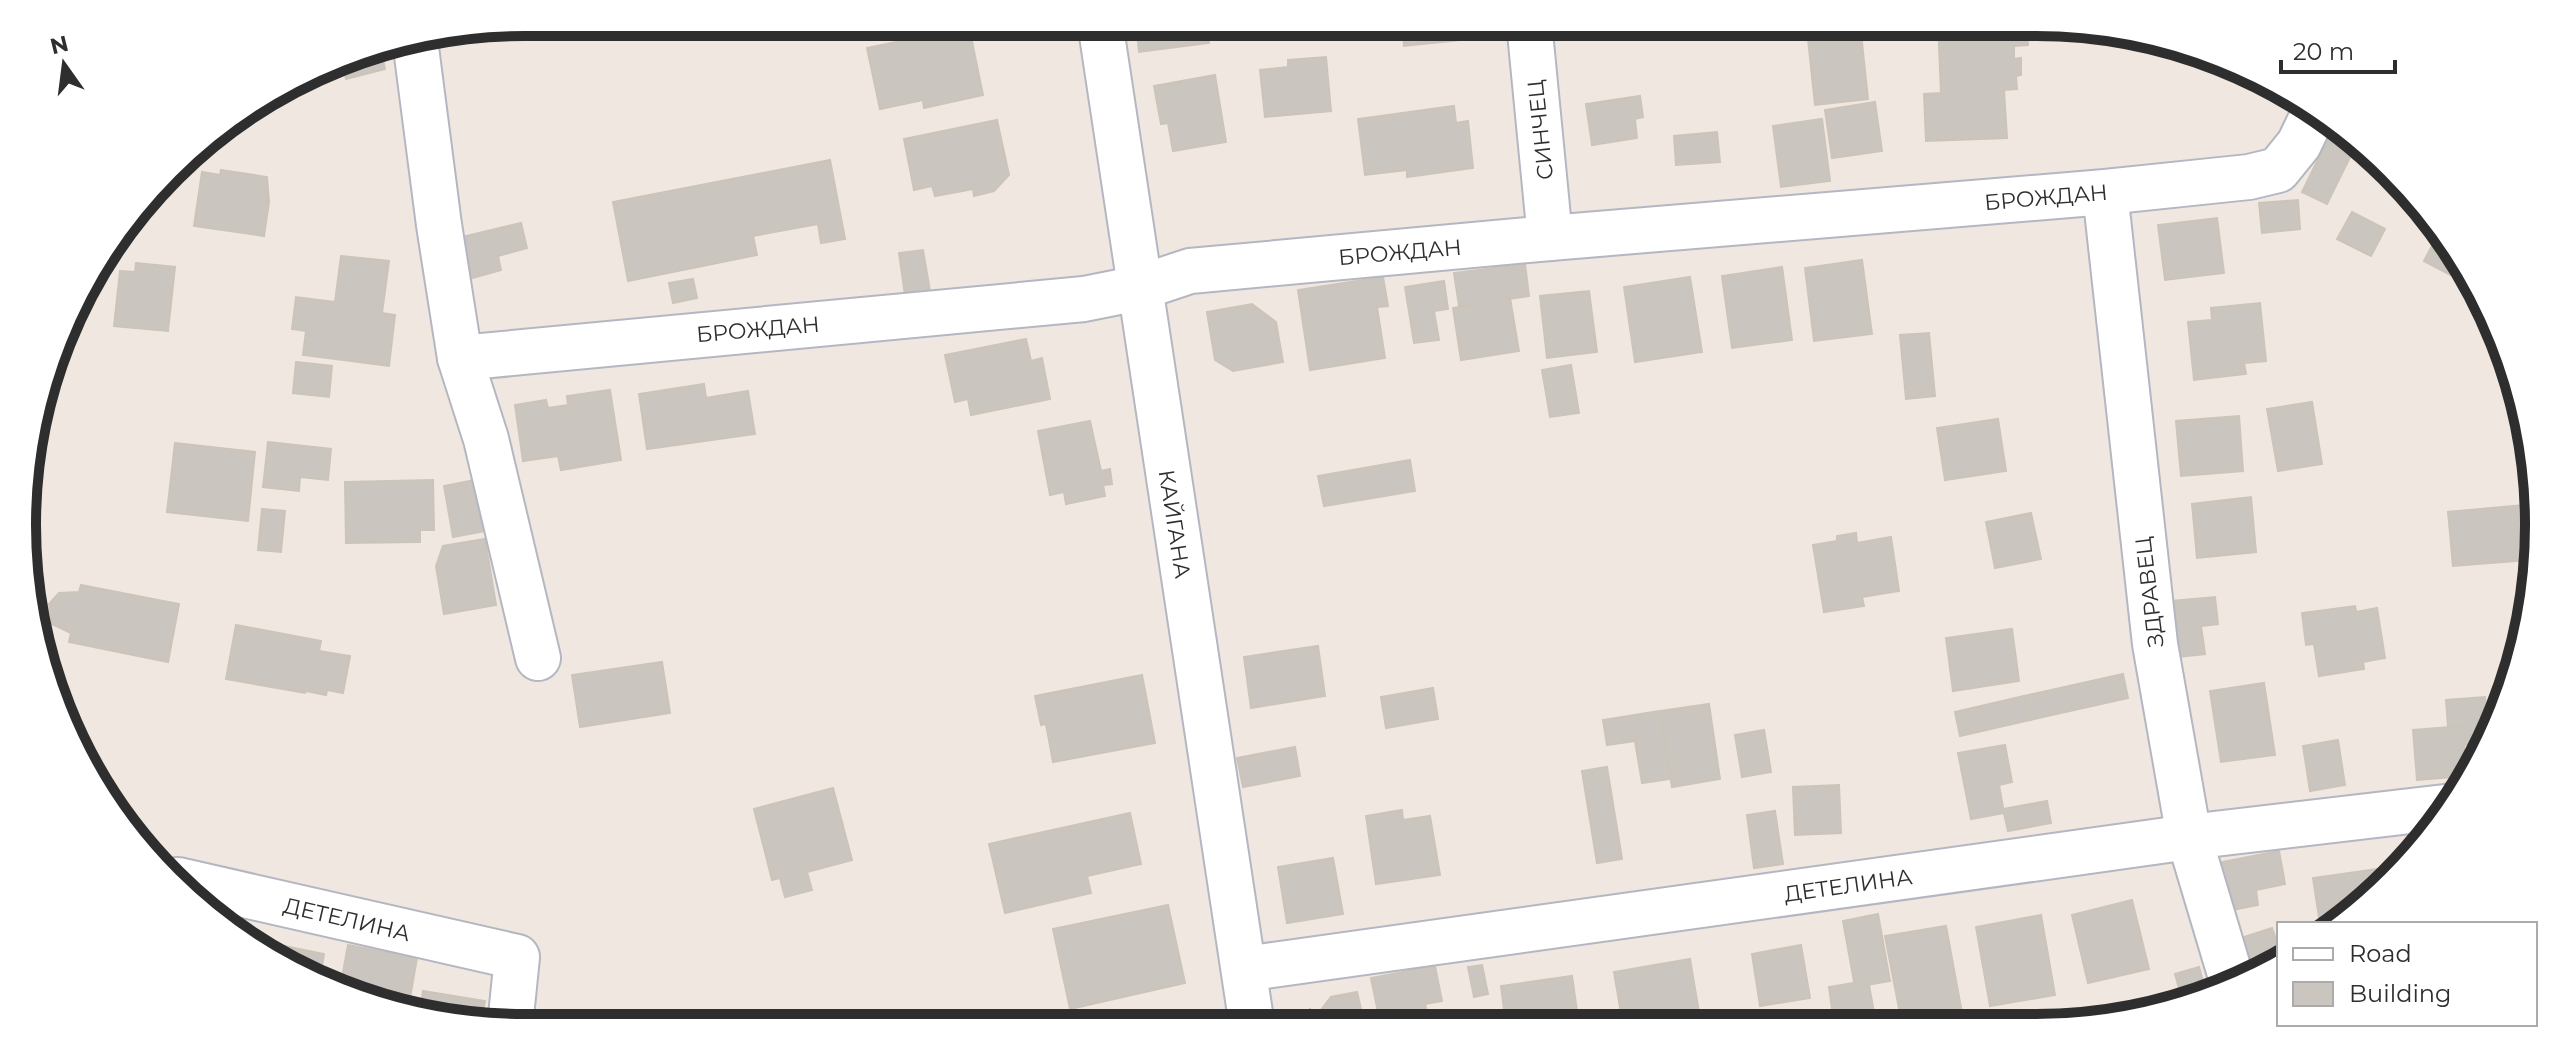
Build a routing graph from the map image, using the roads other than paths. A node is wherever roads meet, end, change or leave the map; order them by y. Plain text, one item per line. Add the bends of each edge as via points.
1 (1102, 36) edge
2 (1530, 36) edge
3 (416, 48) edge
4 (2311, 120) edge
5 (2105, 192) junction
6 (1550, 238) junction
7 (1139, 288) junction
8 (460, 358) junction
9 (538, 658) dead end
10 (2435, 808) edge
11 (2189, 837) junction
12 (192, 883) edge
13 (1244, 969) junction
14 (2230, 974) edge
15 (511, 1014) edge
16 (1250, 1014) edge

1 - 7 street, КАЙГАНА
2 - 6 street, СИНЧЕЦ
3 - 8 street
4 - 5 street, БРОЖДАН via 2278,170
5 - 6 street, БРОЖДАН
5 - 11 street, ЗДРАВЕЦ via 2155,644
6 - 7 street, БРОЖДАН via 1190,271
7 - 8 street, БРОЖДАН via 1084,299
7 - 13 street, КАЙГАНА
8 - 9 street via 486,439
10 - 11 street, ДЕТЕЛИНА
11 - 13 street, ДЕТЕЛИНА
11 - 14 street, ЗДРАВЕЦ
12 - 15 street, ДЕТЕЛИНА via 517,957
13 - 16 street, КАЙГАНА

